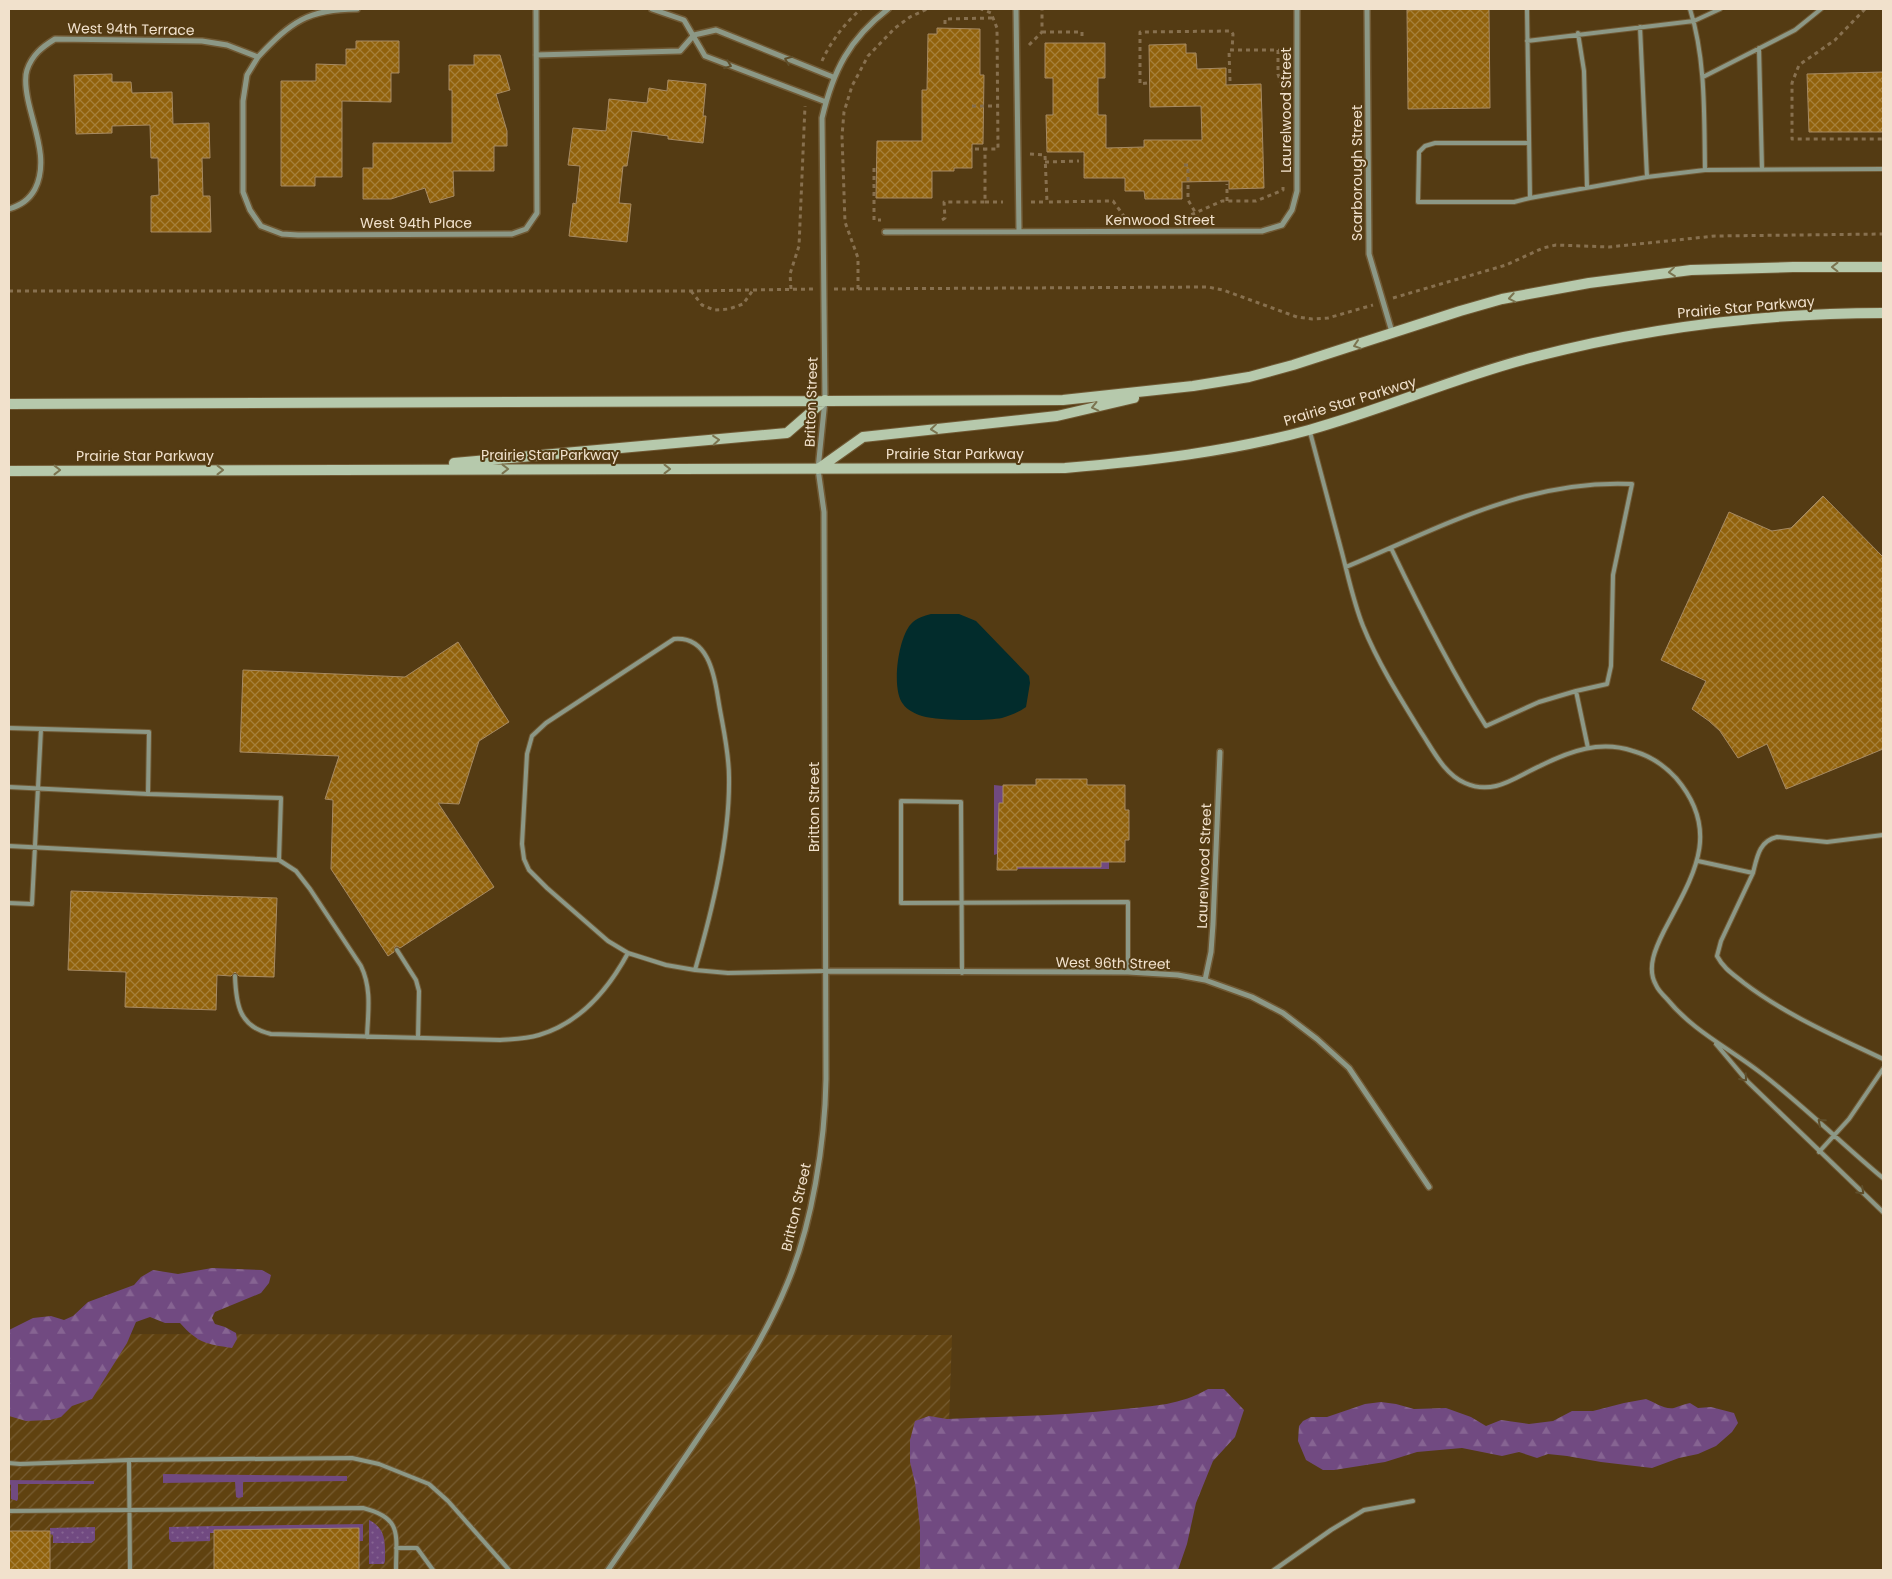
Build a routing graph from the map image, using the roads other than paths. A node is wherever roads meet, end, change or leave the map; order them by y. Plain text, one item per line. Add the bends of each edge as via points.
1 (357, 9) edge
2 (536, 9) edge
3 (652, 9) edge
4 (888, 9) edge
5 (1016, 9) edge
6 (1296, 9) edge
7 (1367, 9) edge
8 (1527, 9) edge
9 (1690, 9) edge
10 (1720, 9) edge
11 (1821, 9) edge
12 (1694, 21) junction
13 (1640, 27) junction
14 (1578, 34) junction
15 (694, 35) junction
16 (1527, 41) junction
17 (1759, 48) junction
18 (536, 55) junction
19 (258, 57) junction
20 (833, 77) junction
21 (1703, 77) junction
22 (826, 102) junction
23 (1529, 143) junction
24 (1762, 168) junction
25 (1883, 169) edge
26 (1705, 170) junction
27 (1648, 177) junction
28 (1587, 187) junction
29 (1530, 198) junction
30 (9, 209) edge
31 (1292, 210) joint
32 (1019, 231) junction
33 (885, 232) dead end
34 (1883, 268) edge
35 (1883, 313) edge
36 (1393, 334) junction
37 (1176, 388) junction
38 (825, 400) junction
39 (9, 404) edge
40 (1310, 430) junction
41 (388, 469) junction
42 (818, 469) junction
43 (9, 471) edge
44 (1391, 548) junction
45 (1346, 567) junction
46 (1576, 691) junction
47 (9, 728) edge
48 (41, 729) junction
49 (1588, 748) junction
50 (1220, 752) dead end
51 (9, 787) edge
52 (38, 789) junction
53 (148, 794) junction
54 (1883, 835) edge
55 (9, 846) edge
56 (35, 846) junction
57 (279, 860) junction
58 (1698, 862) junction
59 (1753, 873) junction
60 (962, 902) junction
61 (9, 903) edge
62 (398, 950) dead end
63 (628, 953) junction
64 (695, 970) junction
65 (826, 971) junction
66 (1128, 972) junction
67 (962, 973) junction
68 (235, 976) dead end
69 (1205, 980) junction
70 (368, 1036) junction
71 (418, 1038) junction
72 (1712, 1041) junction
73 (1883, 1059) edge
74 (1883, 1069) edge
75 (1835, 1135) junction
76 (1820, 1152) junction
77 (1883, 1178) edge
78 (1429, 1187) dead end
79 (1883, 1212) edge
80 (129, 1460) junction
81 (9, 1463) edge
82 (1413, 1501) dead end
83 (130, 1510) junction
84 (9, 1511) edge
85 (396, 1548) junction
86 (130, 1570) edge
87 (396, 1570) edge
88 (434, 1570) edge
89 (509, 1570) edge
90 (608, 1570) edge
91 (1274, 1570) edge

1 - 19 street via 333,9 292,24
2 - 18 street, West 94th Place
3 - 15 street via 684,20
4 - 20 street, Britton Street via 866,28
5 - 32 street
6 - 31 street, Laurelwood Street via 1297,191
7 - 36 street, Scarborough Street via 1369,254
8 - 16 lane
9 - 12 lane
10 - 12 lane
11 - 17 lane via 1795,30
12 - 13 lane
12 - 21 lane
13 - 14 lane
13 - 27 lane
14 - 16 lane
14 - 28 lane via 1584,71
15 - 18 street via 680,51
20 -> 15 street via 716,30
15 -> 22 street via 705,56
16 - 23 lane
17 - 21 lane
17 - 24 lane
18 - 19 street, West 94th Place via 537,213 526,229 512,234 298,235 282,234 261,226 243,192 246,74
19 - 30 street, West 94th Terrace via 227,45 202,41 75,38 55,39 43,46 27,71 26,88 42,162 40,178 31,195 20,205
20 - 22 street, Britton Street
21 - 26 lane
22 - 38 street, Britton Street via 822,118
23 - 29 lane
23 - 29 lane via 1435,143 1425,146 1419,152 1418,202 1514,202
24 - 25 lane
24 - 26 lane
26 - 27 lane
27 - 28 lane
28 - 29 lane
31 - 32 street, Kenwood Street via 1282,225 1262,231
32 - 33 street, Kenwood Street
34 -> 36 main road via 1734,268 1640,276 1502,299
35 - 40 main road, Prairie Star Parkway via 1740,319 1628,335 1532,357
36 -> 37 main road via 1293,366
37 - 38 main road via 1064,400
37 -> 42 main road via 1057,416 863,437
38 - 39 main road
41 -> 38 main road via 787,433
38 - 42 street, Britton Street
40 - 42 main road, Prairie Star Parkway via 1196,454 1064,468
40 - 45 lane
41 -> 42 main road, Prairie Star Parkway
43 -> 41 main road, Prairie Star Parkway
42 - 65 street, Britton Street via 824,512
44 - 45 lane
44 - 46 lane via 1436,641 1486,726 1539,702
44 - 46 lane via 1448,522 1510,500 1576,486 1632,484 1613,575 1610,676 1607,684
45 - 49 lane via 1353,598 1378,659 1436,755 1457,779 1478,788 1498,786
46 - 49 lane
47 - 48 lane
48 - 52 lane
48 - 53 lane via 150,732
49 - 58 lane via 1623,748 1648,756 1670,772 1685,791 1700,821
50 - 69 street, Laurelwood Street via 1213,924
51 - 52 lane
52 - 53 lane
52 - 56 lane
53 - 57 lane via 281,798
54 - 59 lane via 1827,842 1769,838 1763,843
55 - 56 lane
56 - 57 lane
56 - 61 lane via 32,904
57 - 70 lane via 296,871 310,889 361,966 369,991
58 - 59 lane
58 - 72 lane via 1655,949 1652,969 1655,984 1672,1005
59 - 73 lane via 1721,941 1717,956 1723,966 1765,999
60 - 60 lane via 961,802 901,801 901,903
60 - 66 lane via 1128,902
60 - 67 lane
62 - 71 lane via 416,980
63 - 64 lane
63 - 64 lane via 608,941 529,870 522,844 527,754 532,736 546,723 674,639 689,639 697,643 707,658 715,681 729,778 720,866
63 - 71 lane via 595,1002 538,1036 500,1040
64 - 65 lane via 728,973
65 - 67 street, West 96th Street
65 - 90 street, Britton Street via 824,1113 807,1220 788,1283 736,1382
66 - 67 street, West 96th Street
66 - 69 street, West 96th Street
68 - 70 lane via 240,1010 250,1026 260,1031
69 - 78 street, West 96th Street via 1252,997 1283,1013 1349,1068
70 - 71 lane
75 -> 72 lane via 1759,1071
72 -> 76 lane via 1748,1082
74 - 75 lane
75 - 76 lane
75 - 77 lane
76 -> 79 lane
80 - 81 lane
80 - 83 lane
80 - 89 lane via 352,1458 379,1464 429,1484
82 - 91 lane via 1364,1510
83 - 84 lane
83 - 85 lane via 363,1508 384,1515 391,1522
83 - 86 lane
85 - 87 lane
85 - 88 lane via 417,1548

